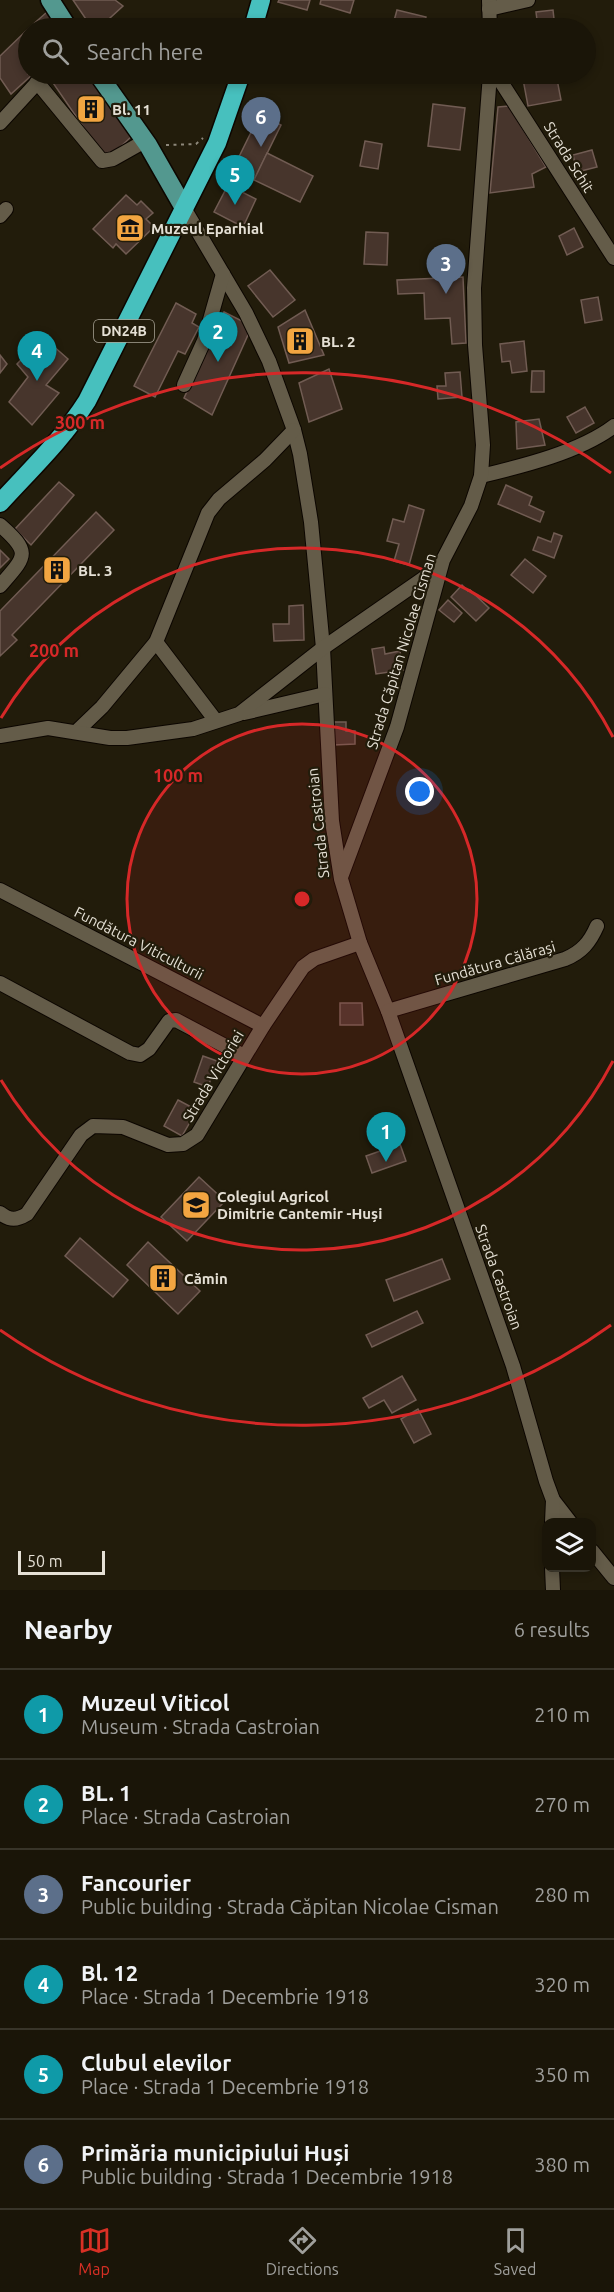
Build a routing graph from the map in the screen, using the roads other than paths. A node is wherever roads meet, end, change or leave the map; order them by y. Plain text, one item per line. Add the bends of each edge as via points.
1 (50, 0) edge
2 (261, 0) edge
3 (528, 0) edge
4 (489, 5) edge
5 (62, 18) edge
6 (256, 18) edge
7 (36, 84) edge
8 (45, 84) edge
9 (105, 84) edge
10 (238, 84) edge
11 (489, 84) edge
12 (502, 84) edge
13 (0, 123) edge
14 (146, 143) junction
15 (184, 208) junction
16 (614, 258) edge
17 (223, 274) junction
18 (184, 385) dead end
19 (614, 426) edge
20 (294, 430) junction
21 (481, 476) junction
22 (0, 503) edge
23 (0, 525) edge
24 (443, 560) junction
25 (0, 586) edge
26 (156, 642) junction
27 (323, 648) junction
28 (325, 694) junction
29 (239, 714) junction
30 (216, 721) junction
31 (76, 732) junction
32 (0, 736) edge
33 (341, 879) junction
34 (0, 890) edge
35 (597, 926) dead end
36 (360, 943) junction
37 (0, 983) edge
38 (388, 1011) junction
39 (262, 1026) junction
40 (244, 1056) junction
41 (0, 1213) edge
42 (553, 1500) junction
43 (552, 1518) edge
44 (567, 1518) edge
45 (596, 1557) edge
46 (552, 1572) edge
47 (614, 1578) edge
48 (553, 1590) edge

1 - 5 main road
2 - 6 highway
3 - 4 street
7 - 13 street
8 - 14 street via 102,161
9 - 14 main road
10 - 15 highway, DN24B via 217,144
11 - 21 street, Strada Căpitan Nicolae Cisman via 474,288 483,445
12 - 16 street, Strada Schit
14 - 15 main road
15 - 17 street, Strada Castroian
15 - 22 highway, DN24B via 87,401 66,431
17 - 18 street via 204,341
17 - 20 street, Strada Castroian via 269,361
19 - 21 street via 585,443
20 - 26 street via 208,513
20 - 27 street, Strada Castroian via 311,522
21 - 24 street, Strada Căpitan Nicolae Cisman via 471,506
23 - 25 street via 22,548 20,563
24 - 27 street via 424,578
24 - 33 street, Strada Căpitan Nicolae Cisman via 397,727
26 - 30 street
26 - 31 street
27 - 28 street, Strada Castroian
27 - 29 street
28 - 29 street
28 - 33 street, Strada Castroian via 331,809
29 - 30 street
30 - 31 street via 193,729 127,738
31 - 32 street via 48,728
33 - 36 street, Strada Castroian
34 - 39 street, Fundătura Viticulturii
35 - 38 street, Fundătura Călărași via 585,947 565,959
36 - 38 street, Strada Castroian
36 - 39 street, Strada Victoriei via 314,959 303,968
37 - 40 street via 130,1053 140,1055 149,1049 170,1022 176,1020
38 - 42 street, Strada Castroian via 513,1366
39 - 40 street, Strada Victoriei
40 - 41 street, Strada Victoriei via 197,1135 183,1144 168,1145 123,1127 93,1126 81,1135 27,1214 17,1220
42 - 43 street
42 - 44 street
45 - 47 street
46 - 48 street

